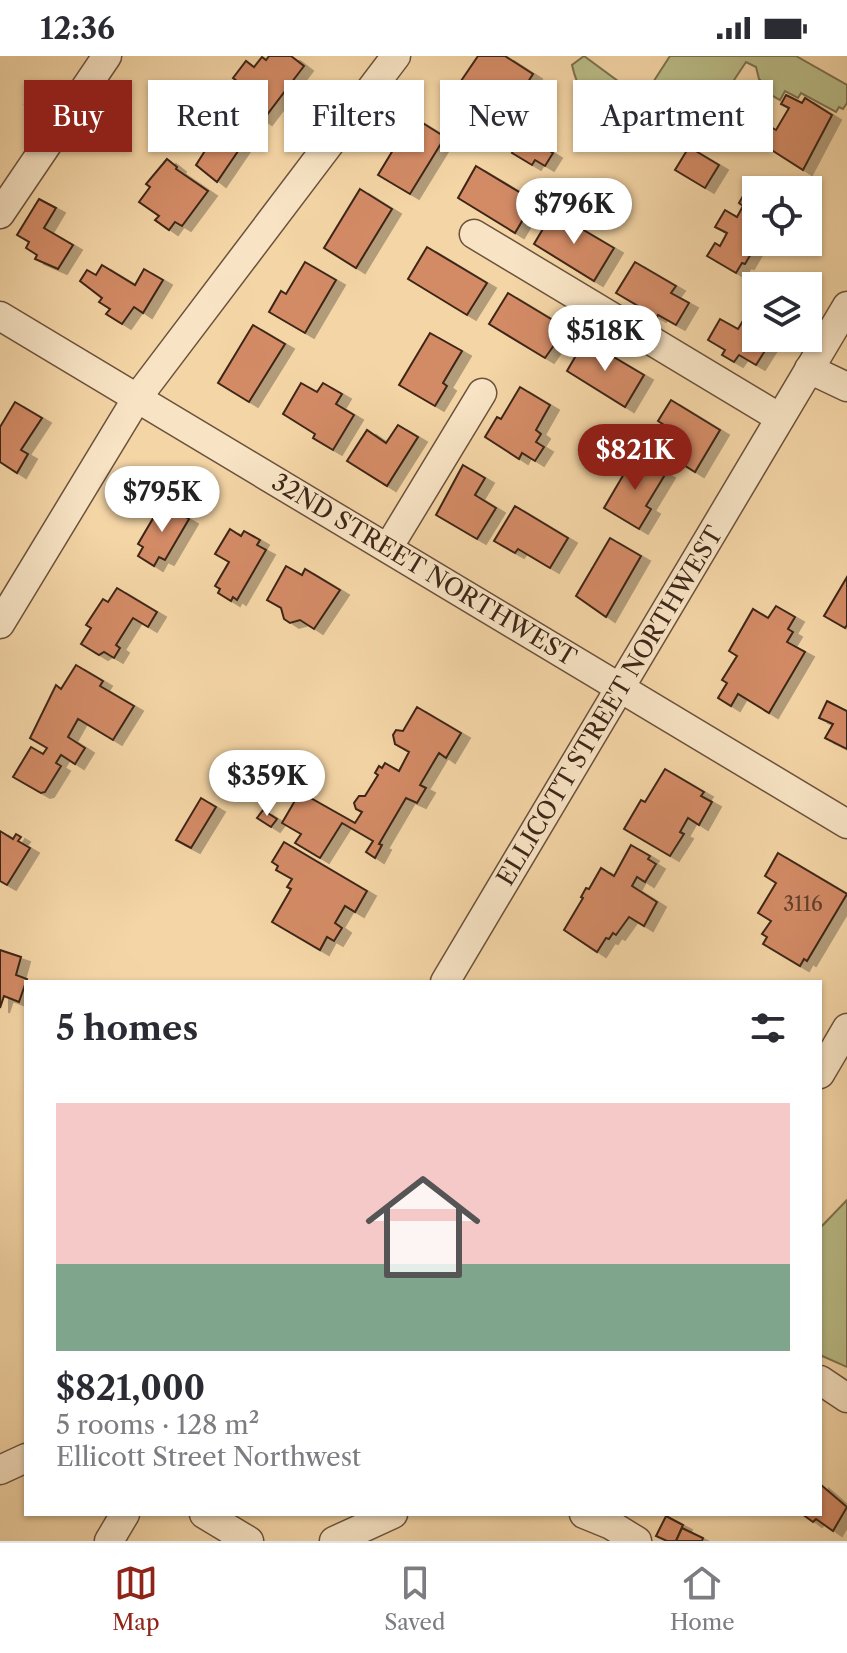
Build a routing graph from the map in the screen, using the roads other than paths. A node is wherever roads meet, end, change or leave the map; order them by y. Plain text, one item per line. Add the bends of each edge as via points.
1 (107, 56) edge
2 (396, 56) edge
3 (0, 214) edge
4 (474, 234) dead end
5 (847, 306) edge
6 (0, 316) edge
7 (809, 369) junction
8 (847, 387) edge
9 (482, 393) dead end
10 (137, 398) junction
11 (780, 418) junction
12 (388, 548) junction
13 (0, 624) edge
14 (621, 689) junction
15 (847, 824) edge
16 (446, 980) edge
17 (847, 1028) edge
18 (822, 1071) edge
19 (822, 1381) edge
20 (847, 1398) edge
21 (24, 1459) edge
22 (0, 1470) edge
23 (124, 1516) edge
24 (207, 1516) edge
25 (389, 1516) edge
26 (589, 1516) edge
27 (109, 1541) edge
28 (249, 1541) edge
29 (334, 1541) edge
30 (637, 1541) edge

1 - 3 street
2 - 10 street
4 - 11 street
5 - 7 street, ELLICOTT STREET NORTHWEST
6 - 10 street, 32ND STREET NORTHWEST
7 - 8 street
7 - 11 street, ELLICOTT STREET NORTHWEST
9 - 12 street
10 - 12 street, 32ND STREET NORTHWEST
10 - 13 street
11 - 14 street, ELLICOTT STREET NORTHWEST
12 - 14 street, 32ND STREET NORTHWEST
14 - 15 street, 32ND STREET NORTHWEST
14 - 16 street, ELLICOTT STREET NORTHWEST
17 - 18 street
19 - 20 street
21 - 22 street
23 - 27 street
24 - 28 street
25 - 29 street
26 - 30 street

